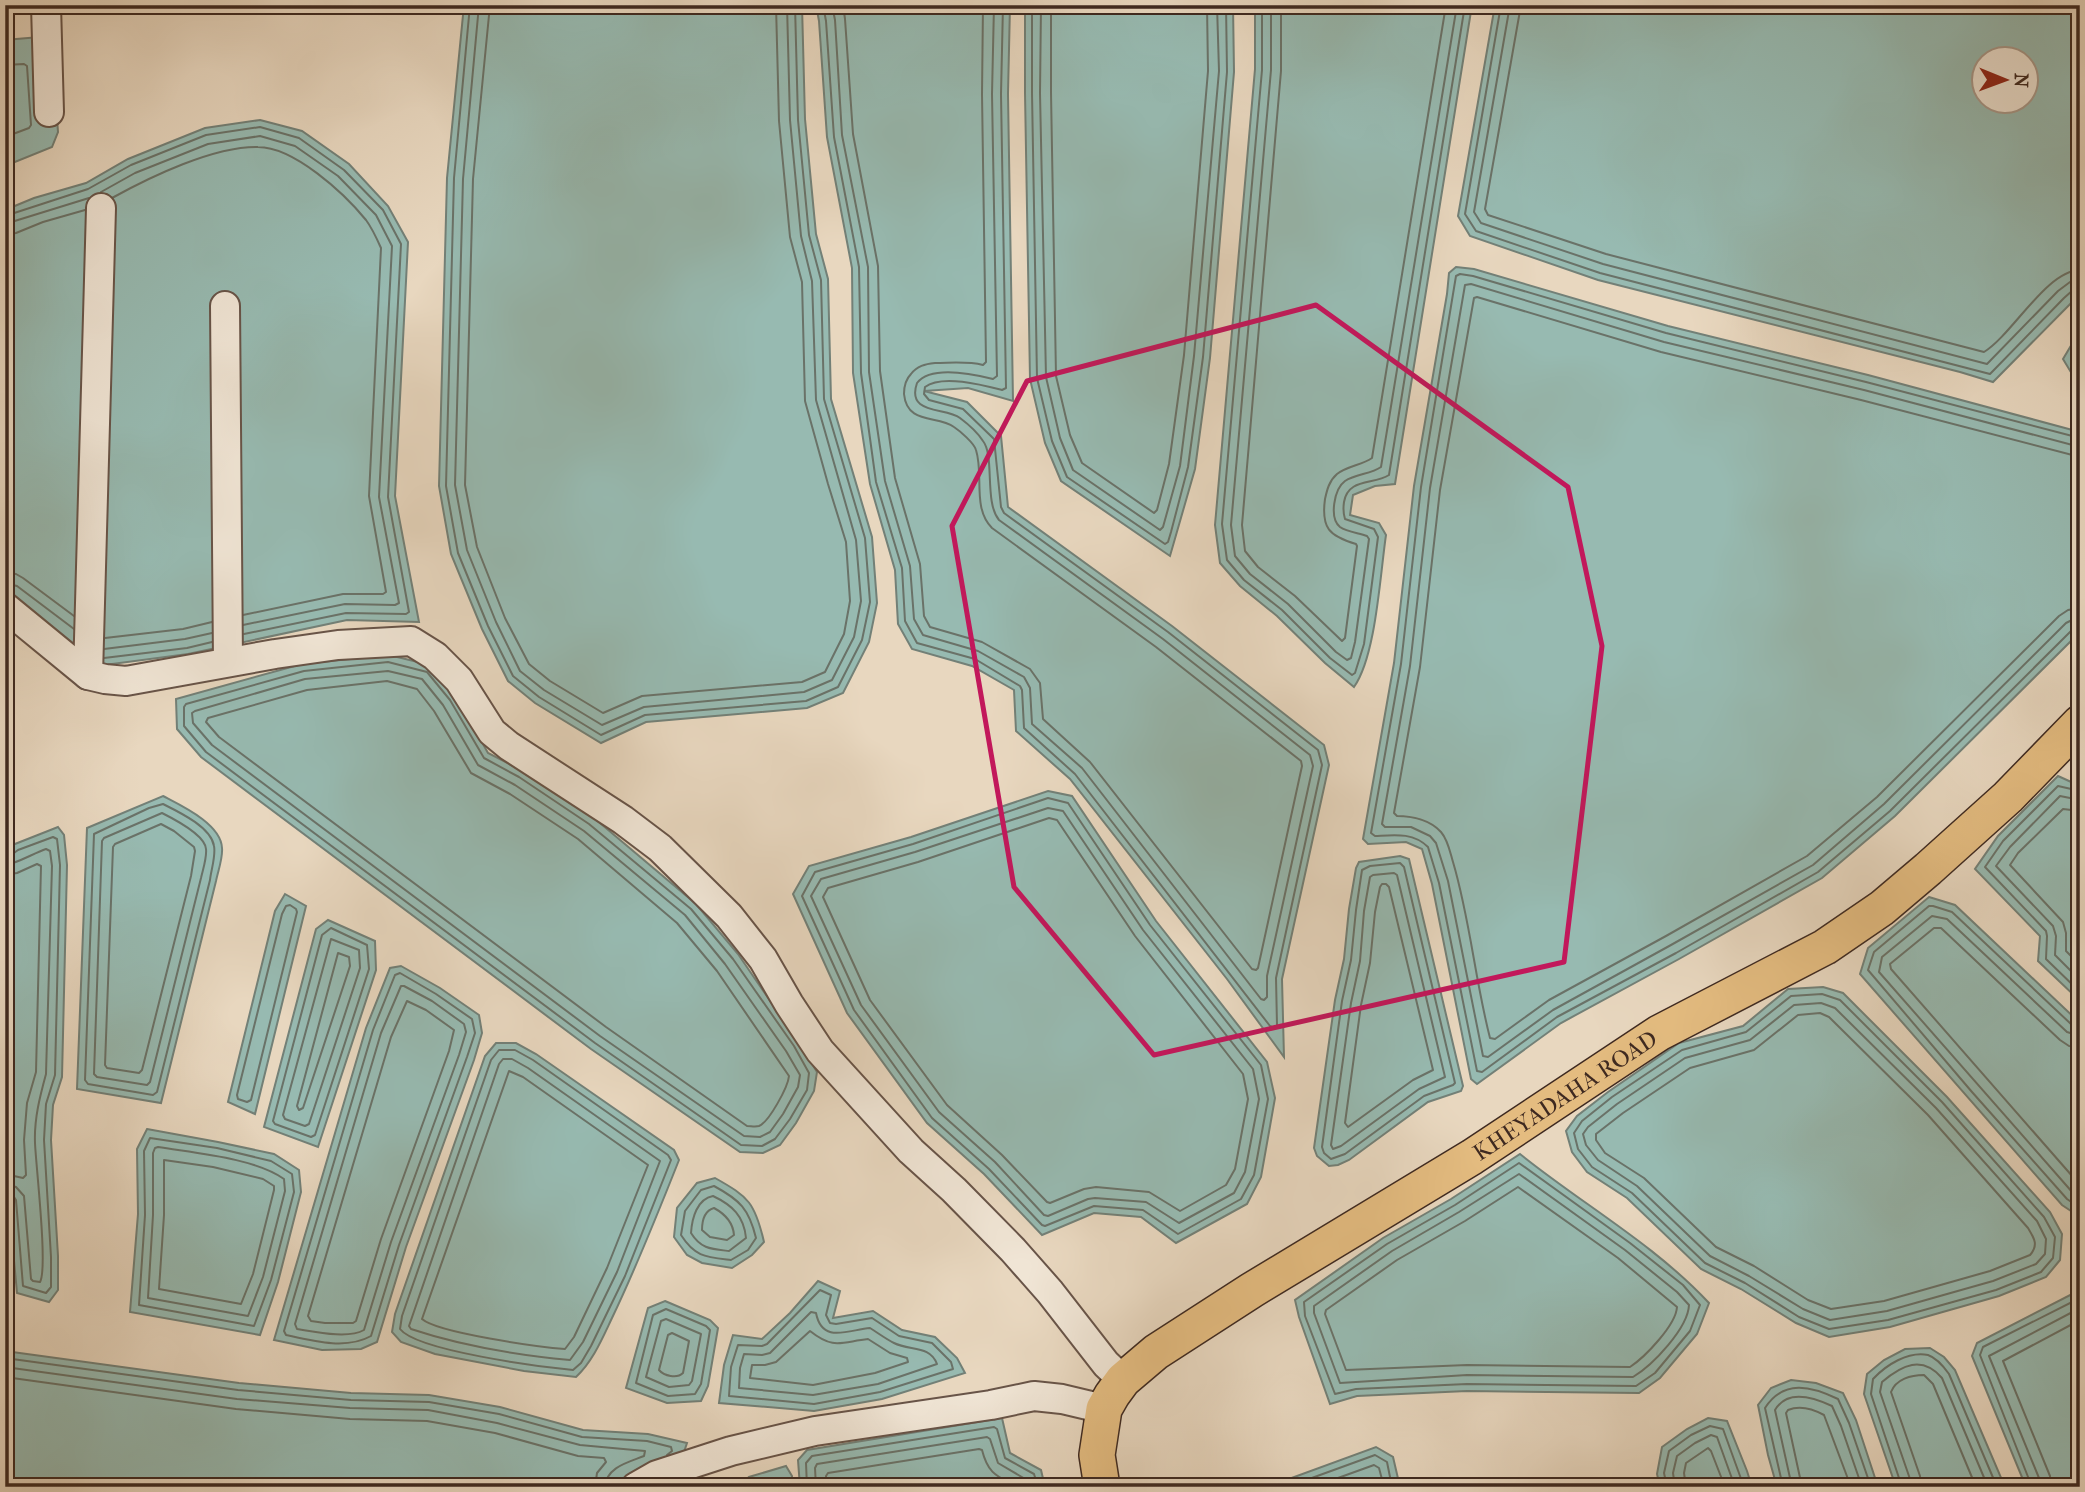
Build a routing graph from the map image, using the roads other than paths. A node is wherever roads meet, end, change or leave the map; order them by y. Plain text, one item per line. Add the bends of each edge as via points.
1 (46, 5) edge
2 (50, 112) dead end
3 (101, 208) dead end
4 (225, 306) dead end
5 (5, 607) edge
6 (228, 662) junction
7 (88, 675) junction
8 (2080, 723) edge
9 (1107, 1363) junction
10 (1082, 1403) junction
11 (636, 1487) edge
12 (1102, 1487) edge

1 - 2 street
3 - 7 street
4 - 6 street
5 - 7 street
6 - 7 street via 126,681
6 - 9 street via 394,641 411,642 435,656 459,680 492,732 660,848 729,916 763,959 820,1051 911,1151 1013,1251
8 - 9 main road, KHEYADAHA ROAD via 2008,797 1882,908 1825,947 1659,1033 1472,1157 1156,1352
9 - 10 main road, KHEYADAHA ROAD via 1112,1395
10 - 11 street via 1034,1396 815,1431 732,1451 657,1475
10 - 12 main road, KHEYADAHA ROAD

